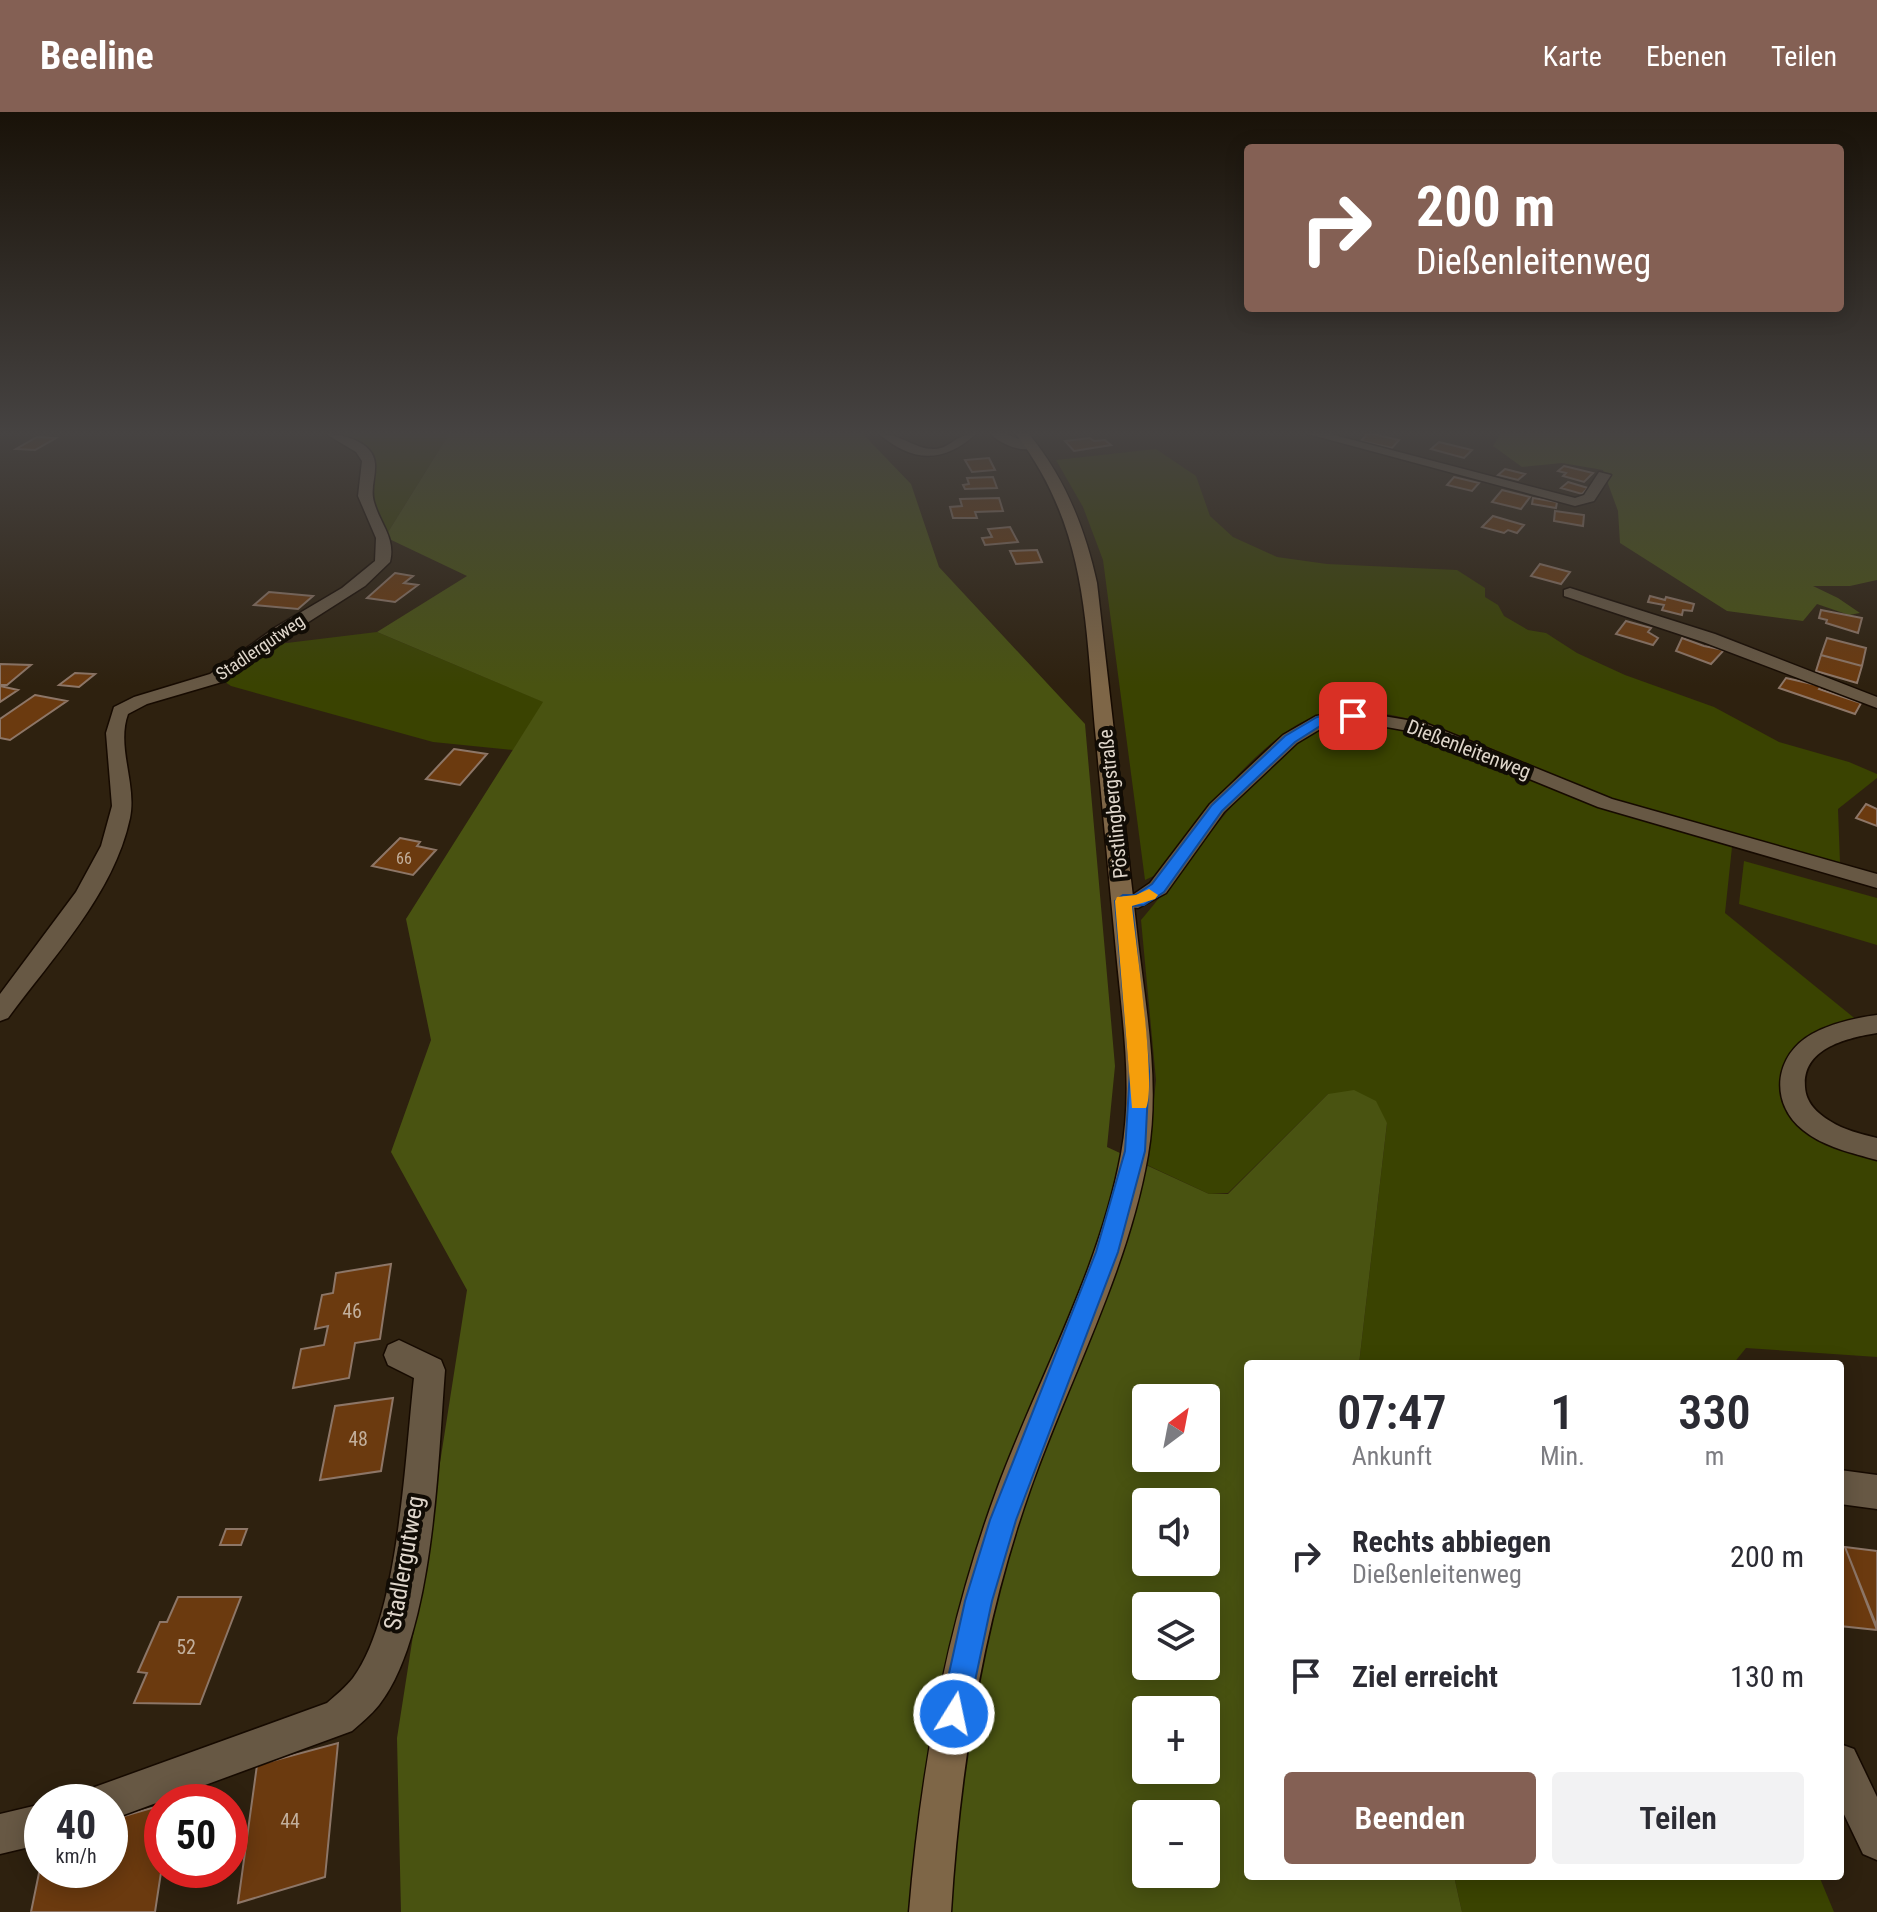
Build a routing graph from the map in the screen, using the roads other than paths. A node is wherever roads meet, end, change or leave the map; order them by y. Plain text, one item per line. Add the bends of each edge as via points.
1 (374, 518) edge
2 (1070, 518) edge
3 (1570, 593) dead end
4 (1877, 703) edge
5 (1877, 881) edge
6 (1123, 901) junction
7 (0, 1012) edge
8 (1877, 1024) edge
9 (1877, 1149) edge
10 (399, 1355) dead end
11 (1844, 1488) edge
12 (1877, 1492) edge
13 (1844, 1771) edge
14 (128, 1794) edge
15 (24, 1828) edge
16 (0, 1834) edge
17 (1877, 1840) edge
18 (930, 1912) edge

1 - 7 street, Stadlergutweg via 384,538 382,562 358,586 286,628 218,677 150,696 120,711 114,727 123,801 114,838 89,887
2 - 6 main road, Pöstlingbergstraße via 1084,559
3 - 4 street via 1709,638
5 - 6 street, Dießenleitenweg via 1617,807 1418,727 1353,716 1322,720 1290,739 1217,808 1158,888 1138,901
6 - 18 main road, Pöstlingbergstraße via 1140,1071 1135,1151 1107,1252 1003,1520 979,1601 942,1790
8 - 9 street via 1814,1044 1796,1065 1792,1091 1803,1114 1820,1129
10 - 14 street, Stadlergutweg via 430,1370 403,1601 384,1660 366,1692 339,1718
11 - 12 street
13 - 17 street
15 - 16 street

